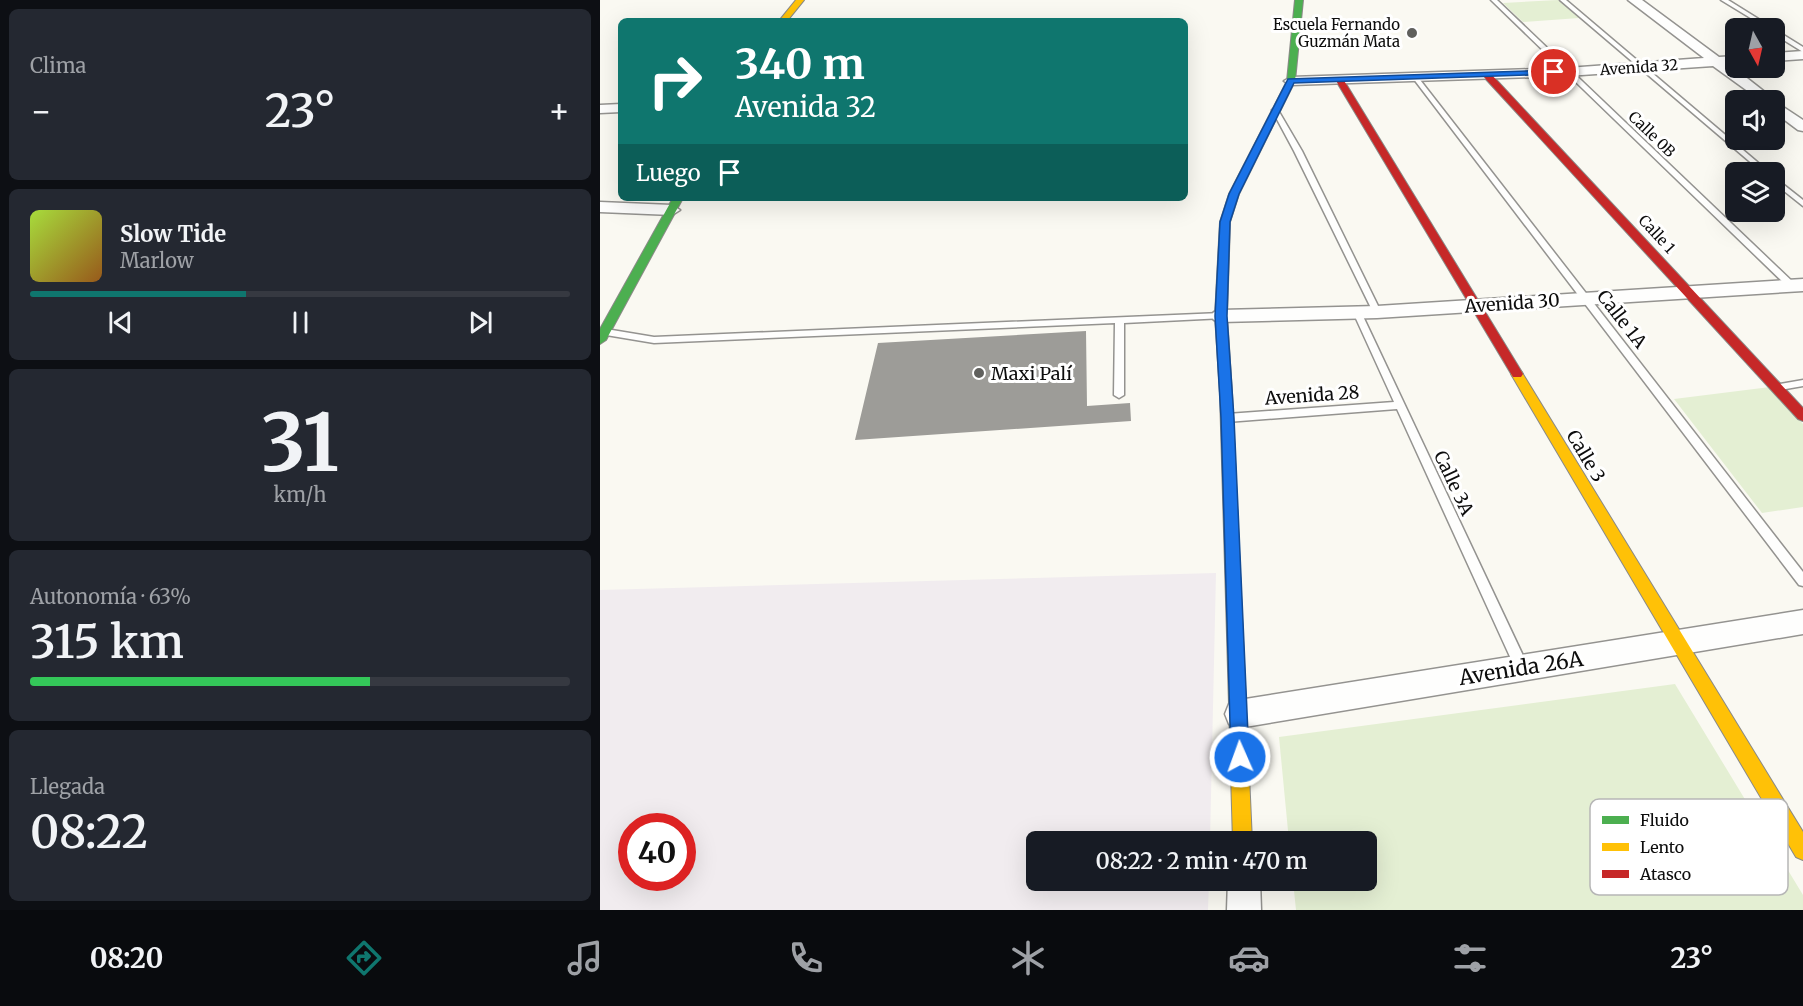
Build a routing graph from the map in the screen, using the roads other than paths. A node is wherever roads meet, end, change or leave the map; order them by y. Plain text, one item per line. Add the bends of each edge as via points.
1 (800, 0) edge
2 (1299, 0) edge
3 (1494, 0) edge
4 (1563, 0) edge
5 (1634, 0) edge
6 (1725, 0) edge
7 (785, 18) edge
8 (1754, 18) edge
9 (1785, 38) edge
10 (1803, 50) edge
11 (1803, 55) edge
12 (1785, 56) edge
13 (1725, 61) edge
14 (1716, 62) junction
15 (1642, 67) junction
16 (1567, 72) junction
17 (1486, 74) junction
18 (1416, 77) junction
19 (1340, 79) junction
20 (1291, 81) junction
21 (1754, 90) edge
22 (610, 109) edge
23 (1275, 110) junction
24 (1785, 113) edge
25 (600, 122) edge
26 (1803, 127) edge
27 (1754, 162) edge
28 (1785, 188) edge
29 (675, 204) edge
30 (1803, 204) edge
31 (600, 207) edge
32 (1798, 286) edge
33 (1690, 293) junction
34 (1585, 298) junction
35 (1475, 305) junction
36 (1357, 312) junction
37 (1377, 312) junction
38 (1221, 316) junction
39 (1120, 319) junction
40 (603, 336) edge
41 (1803, 383) edge
42 (1776, 387) junction
43 (1119, 395) dead end
44 (1399, 405) junction
45 (1803, 417) edge
46 (1227, 418) junction
47 (1803, 581) edge
48 (1803, 622) edge
49 (1677, 643) junction
50 (1522, 668) junction
51 (1239, 714) junction
52 (1772, 799) edge
53 (1788, 825) edge
54 (1242, 831) edge
55 (1803, 850) edge
56 (1244, 891) edge
57 (1244, 910) edge

1 - 7 street
2 - 20 street
3 - 16 lane, Calle 0B
4 - 15 lane
5 - 14 street
6 - 8 lane
9 - 10 lane
11 - 12 street
13 - 14 street, Avenida 32
14 - 15 street, Avenida 32
14 - 21 street
15 - 16 street, Avenida 32
15 - 27 lane
16 - 17 street, Avenida 32
16 - 32 lane, Calle 0B
17 - 18 street, Avenida 32
17 - 33 street, Calle 1
18 - 19 street, Avenida 32
18 - 34 lane, Calle 1A
19 - 20 street, Avenida 32
19 - 35 street, Calle 3
20 - 23 street
22 - 25 street
23 - 37 lane
23 - 38 street via 1234,194 1225,222
24 - 26 street
28 - 30 lane
29 - 31 street
29 - 40 street
32 - 33 street, Avenida 30
33 - 34 street, Avenida 30
33 - 42 street, Calle 1
34 - 35 street, Avenida 30
34 - 47 lane, Calle 1A
35 - 37 street, Avenida 30
35 - 49 street, Calle 3
36 - 37 street, Avenida 30
36 - 38 street, Avenida 30
36 - 44 lane, Calle 3A
38 - 39 lane
38 - 46 street
39 - 40 lane via 654,340
39 - 43 lane
41 - 42 lane
42 - 45 street, Calle 1
44 - 46 lane, Avenida 28
44 - 50 lane, Calle 3A
46 - 51 street
48 - 49 street, Avenida 26A
49 - 50 street, Avenida 26A
49 - 52 street, Calle 3
50 - 51 street, Avenida 26A
51 - 54 street
53 - 55 street, Calle 3
56 - 57 street

